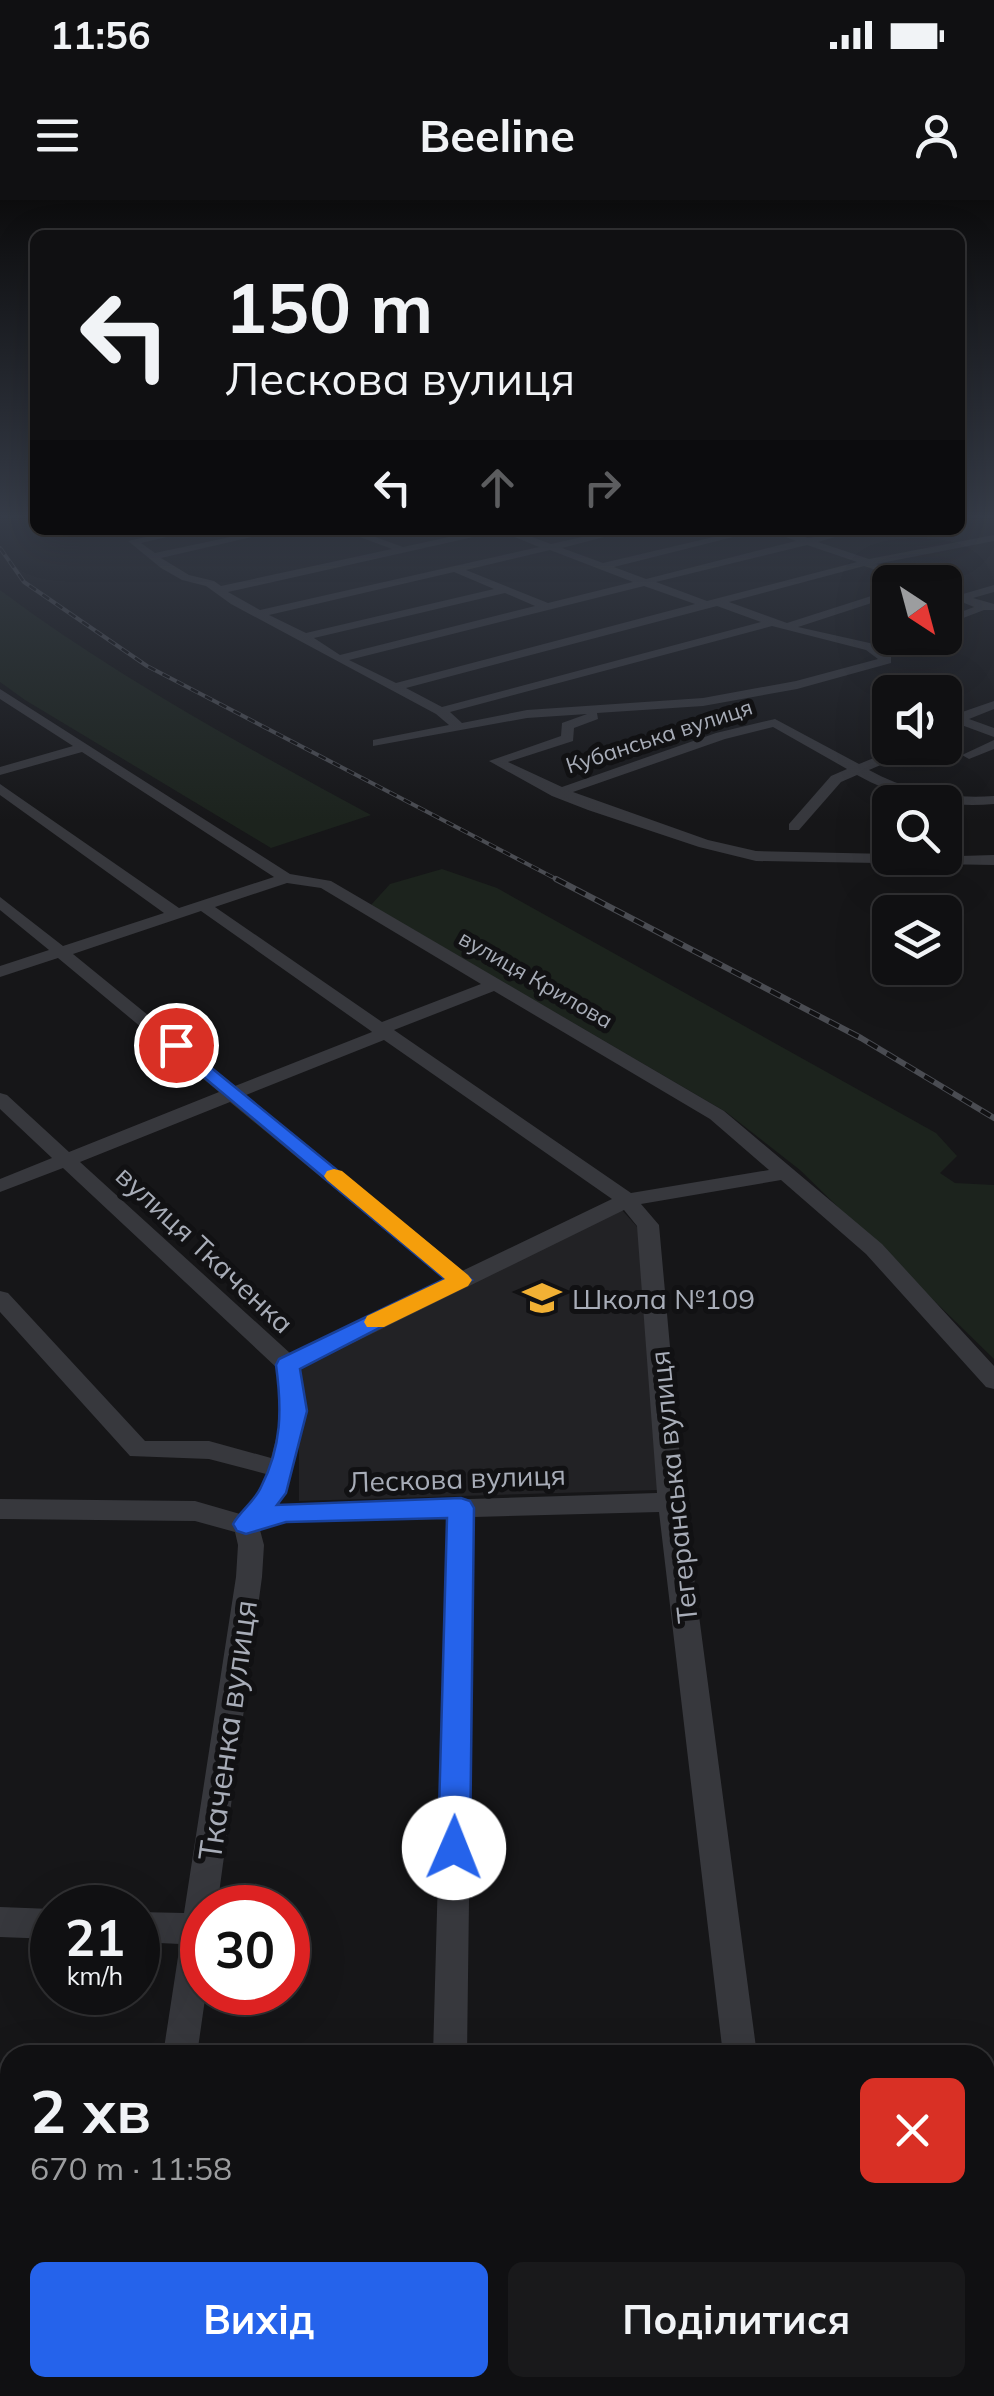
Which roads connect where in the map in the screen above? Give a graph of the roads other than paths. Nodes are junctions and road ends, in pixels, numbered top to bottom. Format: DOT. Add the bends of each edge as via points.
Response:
graph roads {
  1 [pos="268,616"];
  2 [pos="395,616"];
  3 [pos="510,616"];
  4 [pos="666,616"];
  5 [pos="755,616"];
  6 [pos="806,616"];
  7 [pos="779,624"];
  8 [pos="305,638"];
  9 [pos="870,647"];
  10 [pos="341,658"];
  11 [pos="396,687"];
  12 [pos="0,694"];
  13 [pos="994,706"];
  14 [pos="621,708"];
  15 [pos="441,711"];
  16 [pos="962,717"];
  17 [pos="962,724"];
  18 [pos="458,726"];
  19 [pos="994,733"];
  20 [pos="378,743"];
  21 [pos="994,744"];
  22 [pos="83,748"];
  23 [pos="872,762"];
  24 [pos="994,764"];
  25 [pos="857,768"];
  26 [pos="0,771"];
  27 [pos="0,788"];
  28 [pos="557,793"];
  29 [pos="993,801"];
  30 [pos="794,827"];
  31 [pos="994,860"];
  32 [pos="286,878"];
  33 [pos="0,902"];
  34 [pos="202,904"];
  35 [pos="175,913"];
  36 [pos="62,952"];
  37 [pos="0,972"];
  38 [pos="496,984"];
  39 [pos="382,1031"];
  40 [pos="233,1092"];
  41 [pos="0,1100"];
  42 [pos="65,1160"];
  43 [pos="788,1172"];
  44 [pos="0,1186"];
  45 [pos="627,1200"];
  46 [pos="460,1280"];
  47 [pos="0,1298"];
  48 [pos="288,1365"];
  49 [pos="994,1380"];
  50 [pos="279,1469"];
  51 [pos="671,1502"];
  52 [pos="461,1508"];
  53 [pos="0,1509"];
  54 [pos="246,1524"];
  55 [pos="205,1885"];
  56 [pos="0,1922"];
  57 [pos="30,1923"];
  58 [pos="186,2015"];
  59 [pos="182,2045"];
  60 [pos="450,2045"];
  61 [pos="739,2045"];
  1 -- 8 [label="street"];
  2 -- 8 [label="street"];
  3 -- 10 [label="street"];
  4 -- 11 [label="street"];
  5 -- 7 [label="street"];
  6 -- 7 [label="street"];
  7 -- 9 [label="street"];
  7 -- 15 [label="street"];
  8 -- 10 [label="street"];
  9 -- 14 [label="street, Кубанська вулиця" via="887,660 703,702"];
  10 -- 11 [label="street"];
  11 -- 15 [label="street"];
  12 -- 22 [label="street, вулиця Крилова"];
  13 -- 16 [label="street"];
  14 -- 18 [label="street, Кубанська вулиця" via="556,710"];
  14 -- 28 [label="street, Кубанська вулиця" via="567,726 568,738 496,761"];
  15 -- 18 [label="street"];
  17 -- 19 [label="street"];
  18 -- 20 [label="street, Кубанська вулиця"];
  21 -- 24 [label="street" via="969,755"];
  22 -- 26 [label="street"];
  22 -- 32 [label="street, вулиця Крилова"];
  23 -- 25 [label="street"];
  25 -- 28 [label="street, Кубанська вулиця" via="775,723"];
  25 -- 29 [label="street" via="928,798"];
  25 -- 30 [label="street" via="836,779"];
  27 -- 35 [label="street"];
  28 -- 31 [label="street, Кубанська вулиця" via="756,856"];
  32 -- 34 [label="street"];
  32 -- 38 [label="street, вулиця Крилова" via="324,884"];
  33 -- 36 [label="street"];
  34 -- 35 [label="street"];
  34 -- 39 [label="street, Тегеранська вулиця"];
  35 -- 36 [label="street"];
  36 -- 37 [label="street"];
  36 -- 40 [label="street"];
  38 -- 39 [label="street"];
  38 -- 43 [label="street, вулиця Крилова" via="718,1115"];
  39 -- 40 [label="street"];
  39 -- 45 [label="street, Тегеранська вулиця"];
  40 -- 42 [label="street"];
  40 -- 46 [label="street"];
  41 -- 42 [label="street, вулиця Ткаченка"];
  42 -- 44 [label="street"];
  42 -- 48 [label="street, вулиця Ткаченка"];
  43 -- 45 [label="street"];
  43 -- 49 [label="street, вулиця Крилова" via="874,1249"];
  45 -- 46 [label="street"];
  45 -- 51 [label="street, Тегеранська вулиця" via="648,1224"];
  46 -- 48 [label="street"];
  47 -- 50 [label="street" via="139,1450 209,1450"];
  48 -- 50 [label="street, вулиця Ткаченка" via="295,1411"];
  50 -- 54 [label="street, вулиця Ткаченка" via="273,1493"];
  51 -- 52 [label="street, Лескова вулиця"];
  51 -- 61 [label="street, Тегеранська вулиця"];
  52 -- 54 [label="street, Лескова вулиця" via="286,1512"];
  52 -- 60 [label="street"];
  53 -- 54 [label="street" via="194,1511"];
  54 -- 55 [label="street, Ткаченка вулиця" via="249,1577"];
  56 -- 57 [label="street"];
  58 -- 59 [label="street, Ткаченка вулиця"];
}
